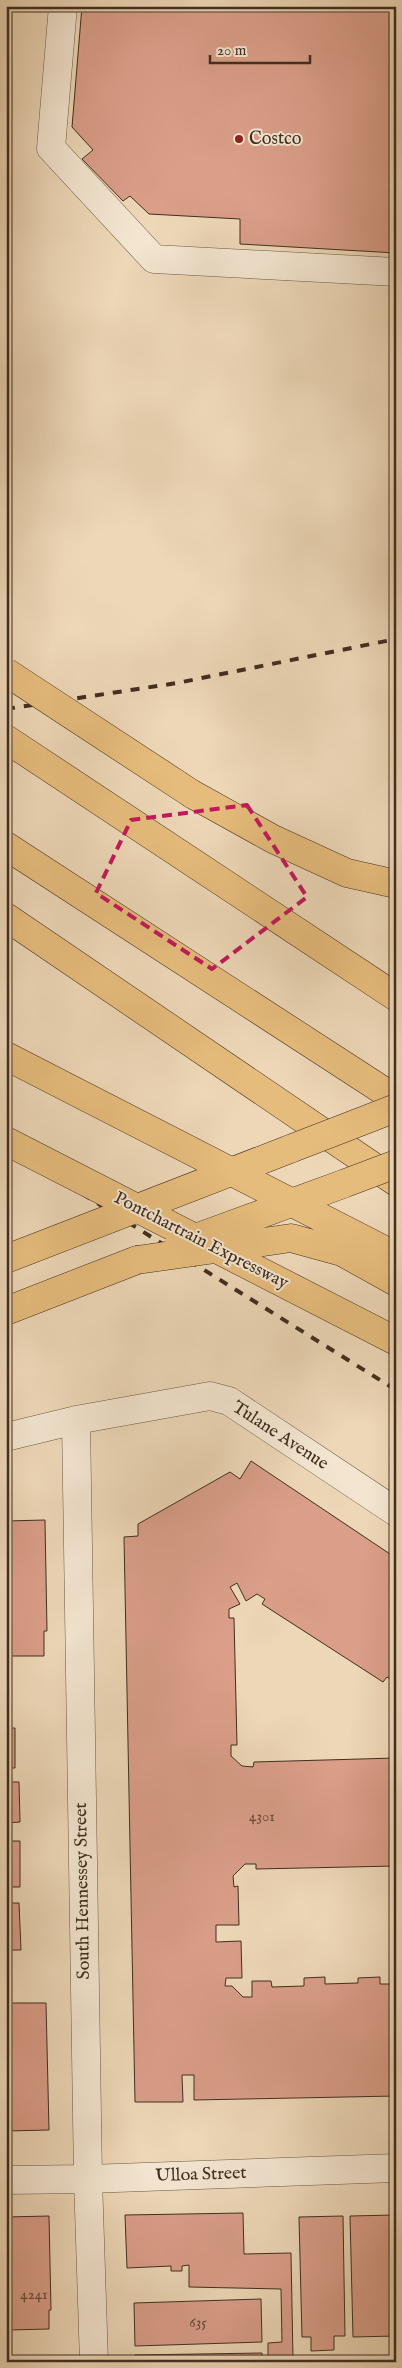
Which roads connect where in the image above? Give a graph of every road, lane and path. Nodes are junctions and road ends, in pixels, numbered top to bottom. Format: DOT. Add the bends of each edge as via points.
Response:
graph roads {
  1 [pos="63,6"];
  2 [pos="396,272"];
  3 [pos="6,672"];
  4 [pos="6,738"];
  5 [pos="18,750"];
  6 [pos="11,849"];
  7 [pos="396,884"];
  8 [pos="6,918"];
  9 [pos="396,997"];
  10 [pos="6,1056"];
  11 [pos="396,1098"];
  12 [pos="396,1108"];
  13 [pos="6,1141"];
  14 [pos="396,1164"];
  15 [pos="396,1182"];
  16 [pos="396,1256"];
  17 [pos="6,1259"];
  18 [pos="137,1260"];
  19 [pos="396,1282"];
  20 [pos="6,1310"];
  21 [pos="396,1341"];
  22 [pos="76,1420"];
  23 [pos="6,1437"];
  24 [pos="396,1512"];
  25 [pos="396,2168"];
  26 [pos="6,2180"];
  27 [pos="88,2180"];
  28 [pos="94,2362"];
  1 -- 2 [label="street" via="51,148 154,259"];
  3 -- 7 [label="main road, bridge" via="195,797 273,839 347,873"];
  4 -- 5 [label="main road"];
  5 -- 9 [label="main road"];
  6 -- 11 [label="main road"];
  8 -- 15 [label="main road, bridge"];
  10 -- 16 [label="main road, bridge"];
  12 -- 17 [label="main road, bridge"];
  13 -- 21 [label="main road, Pontchartrain Expressway, bridge"];
  14 -- 18 [label="main road, bridge"];
  18 -- 19 [label="main road, bridge" via="291,1238 342,1252"];
  18 -- 20 [label="main road"];
  22 -- 23 [label="street, Tulane Avenue"];
  22 -- 24 [label="street, Tulane Avenue" via="210,1396 229,1401"];
  22 -- 27 [label="street, South Hennessey Street"];
  25 -- 27 [label="street, Ulloa Street"];
  26 -- 27 [label="street, Ulloa Street"];
  27 -- 28 [label="street, South Hennessey Street"];
}
